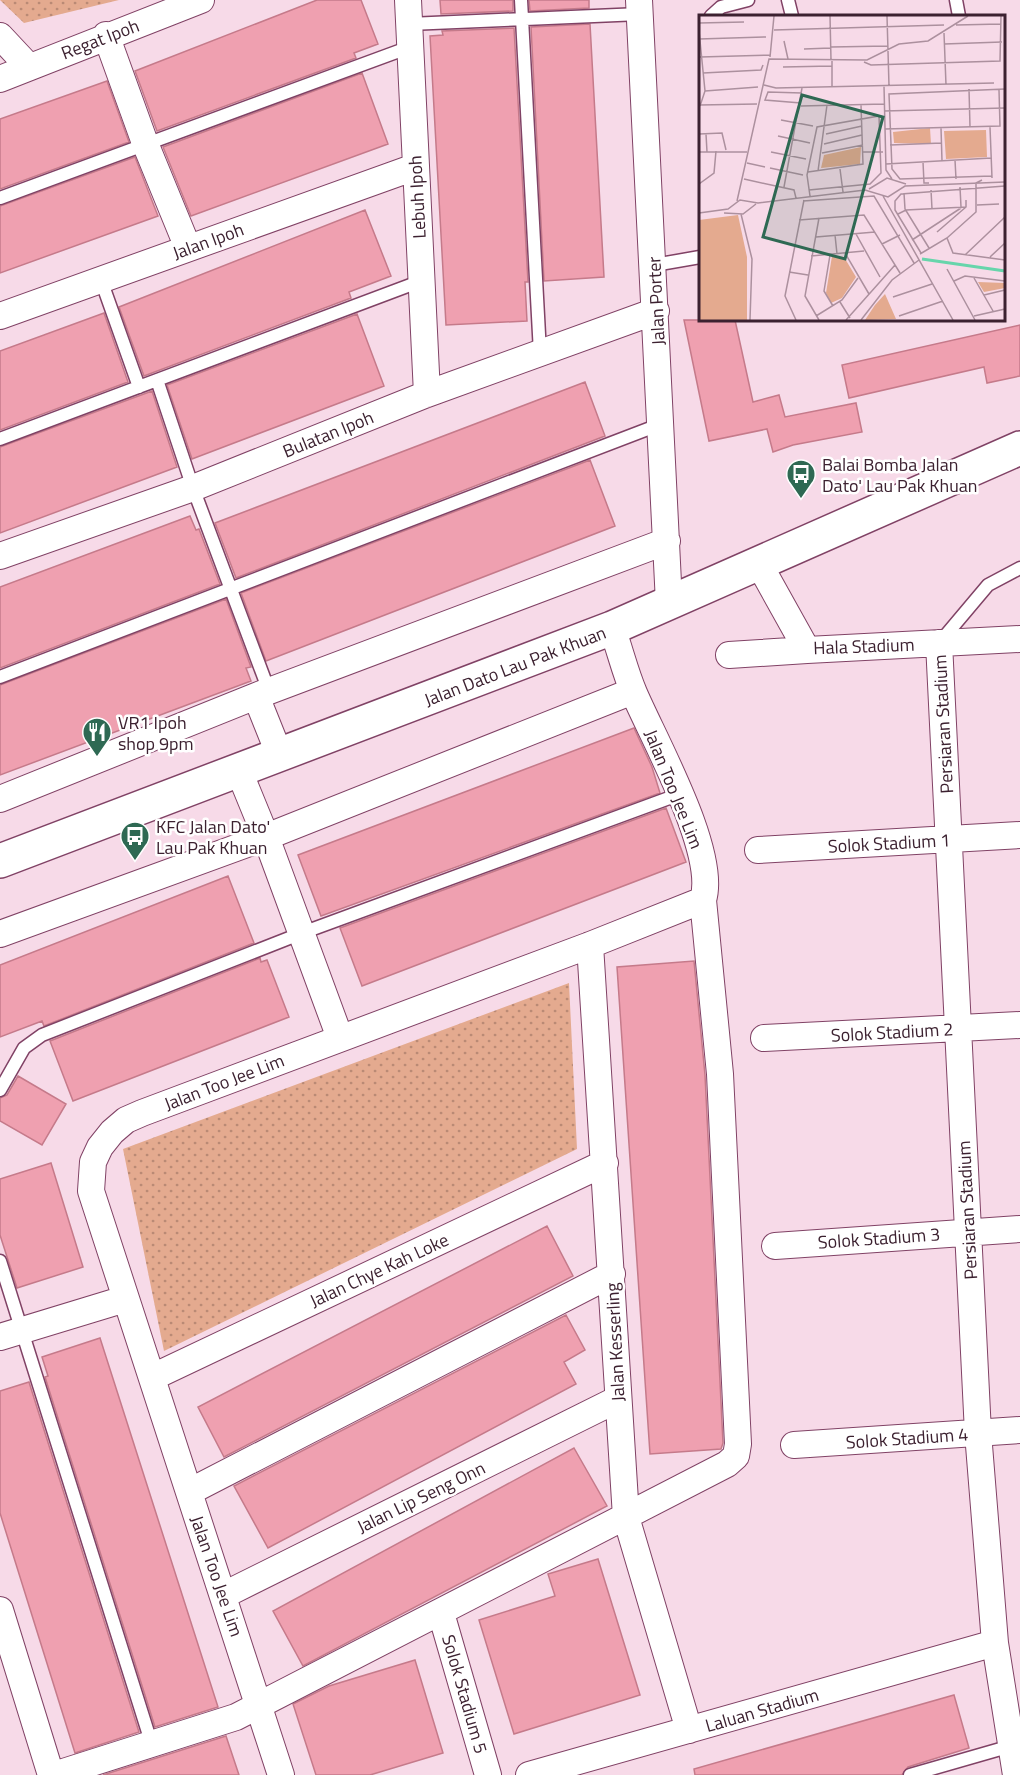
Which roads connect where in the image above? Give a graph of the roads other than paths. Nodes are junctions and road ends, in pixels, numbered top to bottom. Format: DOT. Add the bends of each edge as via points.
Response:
graph roads {
  1 [pos="521,0"];
  2 [pos="748,0"];
  3 [pos="788,0"];
  4 [pos="956,0"];
  5 [pos="194,1"];
  6 [pos="640,7"];
  7 [pos="712,15"];
  8 [pos="792,15"];
  9 [pos="959,15"];
  10 [pos="523,18"];
  11 [pos="409,24"];
  12 [pos="106,35"];
  13 [pos="0,36"];
  14 [pos="29,67"];
  15 [pos="0,79"];
  16 [pos="145,143"];
  17 [pos="415,167"];
  18 [pos="0,198"];
  19 [pos="188,248"];
  20 [pos="699,257"];
  21 [pos="654,265"];
  22 [pos="101,280"];
  23 [pos="422,281"];
  24 [pos="656,311"];
  25 [pos="0,316"];
  26 [pos="540,352"];
  27 [pos="157,380"];
  28 [pos="139,387"];
  29 [pos="427,394"];
  30 [pos="661,424"];
  31 [pos="0,439"];
  32 [pos="1020,448"];
  33 [pos="193,488"];
  34 [pos="667,541"];
  35 [pos="0,556"];
  36 [pos="758,562"];
  37 [pos="1020,568"];
  38 [pos="230,590"];
  39 [pos="669,603"];
  40 [pos="612,628"];
  41 [pos="1020,639"];
  42 [pos="939,643"];
  43 [pos="807,650"];
  44 [pos="729,655"];
  45 [pos="0,677"];
  46 [pos="633,691"];
  47 [pos="262,694"];
  48 [pos="279,756"];
  49 [pos="239,771"];
  50 [pos="680,794"];
  51 [pos="0,799"];
  52 [pos="1020,835"];
  53 [pos="266,837"];
  54 [pos="949,839"];
  55 [pos="758,850"];
  56 [pos="0,861"];
  57 [pos="703,900"];
  58 [pos="302,933"];
  59 [pos="0,934"];
  60 [pos="590,945"];
  61 [pos="1020,1025"];
  62 [pos="958,1028"];
  63 [pos="340,1038"];
  64 [pos="764,1038"];
  65 [pos="0,1090"];
  66 [pos="605,1163"];
  67 [pos="1020,1229"];
  68 [pos="967,1232"];
  69 [pos="775,1246"];
  70 [pos="0,1262"];
  71 [pos="612,1274"];
  72 [pos="125,1299"];
  73 [pos="11,1334"];
  74 [pos="153,1377"];
  75 [pos="618,1399"];
  76 [pos="1020,1430"];
  77 [pos="978,1433"];
  78 [pos="794,1445"];
  79 [pos="189,1492"];
  80 [pos="626,1517"];
  81 [pos="224,1595"];
  82 [pos="0,1610"];
  83 [pos="441,1613"];
  84 [pos="995,1643"];
  85 [pos="1010,1671"];
  86 [pos="259,1704"];
  87 [pos="689,1730"];
  88 [pos="152,1745"];
  89 [pos="1011,1746"];
  90 [pos="53,1775"];
  91 [pos="281,1775"];
  92 [pos="488,1775"];
  93 [pos="529,1775"];
  94 [pos="910,1775"];
  95 [pos="1016,1775"];
  1 -- 10 [label="lane"];
  2 -- 7 [label="lane" via="721,7"];
  3 -- 8 [label="lane"];
  4 -- 9 [label="lane"];
  5 -- 12 [label="street, Regat Ipoh"];
  6 -- 10 [label="lane"];
  6 -- 21 [label="street, Jalan Porter"];
  10 -- 11 [label="lane"];
  10 -- 26 [label="lane"];
  11 -- 16 [label="lane"];
  11 -- 17 [label="street, Lebuh Ipoh"];
  12 -- 14 [label="street, Regat Ipoh"];
  12 -- 16 [label="street"];
  13 -- 14 [label="street"];
  14 -- 15 [label="street, Regat Ipoh"];
  16 -- 18 [label="lane"];
  16 -- 19 [label="street"];
  17 -- 19 [label="street, Jalan Ipoh"];
  17 -- 23 [label="street, Lebuh Ipoh"];
  19 -- 22 [label="street, Jalan Ipoh"];
  20 -- 21 [label="lane"];
  21 -- 24 [label="street, Jalan Porter"];
  22 -- 25 [label="street, Jalan Ipoh"];
  22 -- 28 [label="lane"];
  23 -- 27 [label="lane"];
  23 -- 29 [label="street, Lebuh Ipoh"];
  24 -- 26 [label="street, Bulatan Ipoh"];
  24 -- 30 [label="street, Jalan Porter"];
  26 -- 29 [label="street, Bulatan Ipoh"];
  27 -- 28 [label="lane"];
  27 -- 33 [label="lane"];
  28 -- 31 [label="lane"];
  29 -- 33 [label="street, Bulatan Ipoh"];
  30 -- 34 [label="street, Jalan Porter"];
  30 -- 38 [label="lane"];
  32 -- 36 [label="main road, Jalan Dato Lau Pak Khuan"];
  33 -- 35 [label="street, Bulatan Ipoh"];
  33 -- 38 [label="lane"];
  34 -- 39 [label="street, Jalan Porter"];
  34 -- 47 [label="street"];
  36 -- 39 [label="main road, Jalan Dato Lau Pak Khuan"];
  36 -- 43 [label="street, Hala Stadium"];
  37 -- 42 [label="lane" via="988,585"];
  38 -- 45 [label="lane"];
  38 -- 47 [label="lane"];
  39 -- 40 [label="main road, Jalan Dato Lau Pak Khuan"];
  40 -- 46 [label="street, Jalan Too Jee Lim"];
  40 -- 48 [label="main road, Jalan Dato Lau Pak Khuan"];
  41 -- 42 [label="street, Hala Stadium"];
  42 -- 43 [label="street, Hala Stadium"];
  42 -- 54 [label="street, Persiaran Stadium"];
  43 -- 44 [label="street"];
  46 -- 50 [label="street, Jalan Too Jee Lim"];
  46 -- 53 [label="street"];
  47 -- 48 [label="street"];
  47 -- 51 [label="street"];
  48 -- 49 [label="main road, Jalan Dato Lau Pak Khuan"];
  49 -- 53 [label="street"];
  49 -- 56 [label="main road, Jalan Dato Lau Pak Khuan"];
  50 -- 57 [label="street, Jalan Too Jee Lim" via="704,861"];
  50 -- 58 [label="lane"];
  52 -- 54 [label="street, Solok Stadium 1"];
  53 -- 58 [label="street"];
  53 -- 59 [label="street"];
  54 -- 55 [label="street, Solok Stadium 1"];
  54 -- 62 [label="street, Persiaran Stadium"];
  57 -- 60 [label="street, Jalan Too Jee Lim"];
  57 -- 80 [label="street" via="720,1074 738,1450 727,1464"];
  58 -- 63 [label="street"];
  58 -- 65 [label="lane" via="42,1035 24,1048"];
  60 -- 63 [label="street, Jalan Too Jee Lim"];
  60 -- 66 [label="street, Jalan Kesserling"];
  61 -- 62 [label="street, Solok Stadium 2"];
  62 -- 64 [label="street, Solok Stadium 2"];
  62 -- 68 [label="street, Persiaran Stadium"];
  63 -- 72 [label="street, Jalan Too Jee Lim" via="142,1113 112,1132 93,1162 91,1191"];
  66 -- 71 [label="street, Jalan Kesserling"];
  66 -- 74 [label="street, Jalan Chye Kah Loke"];
  67 -- 68 [label="street, Solok Stadium 3"];
  68 -- 69 [label="street, Solok Stadium 3"];
  68 -- 77 [label="street, Persiaran Stadium"];
  70 -- 73 [label="lane"];
  71 -- 75 [label="street, Jalan Kesserling"];
  71 -- 79 [label="street"];
  72 -- 73 [label="street"];
  72 -- 74 [label="street, Jalan Too Jee Lim"];
  73 -- 88 [label="lane"];
  74 -- 79 [label="street, Jalan Too Jee Lim"];
  75 -- 80 [label="street, Jalan Kesserling"];
  75 -- 81 [label="street, Jalan Lip Seng Onn"];
  76 -- 77 [label="street, Solok Stadium 4"];
  77 -- 78 [label="street, Solok Stadium 4"];
  77 -- 84 [label="street, Persiaran Stadium"];
  79 -- 81 [label="street, Jalan Too Jee Lim"];
  80 -- 83 [label="street"];
  80 -- 87 [label="street, Jalan Kesserling"];
  81 -- 86 [label="street, Jalan Too Jee Lim"];
  82 -- 90 [label="street"];
  83 -- 86 [label="street"];
  83 -- 92 [label="street, Solok Stadium 5"];
  84 -- 85 [label="street, Persiaran Stadium"];
  84 -- 87 [label="street, Laluan Stadium"];
  85 -- 89 [label="street, Persiaran Stadium"];
  86 -- 88 [label="street" via="236,1717"];
  86 -- 91 [label="street, Jalan Too Jee Lim"];
  87 -- 93 [label="street, Laluan Stadium"];
  88 -- 90 [label="street"];
  89 -- 94 [label="lane"];
  89 -- 95 [label="street, Persiaran Stadium"];
}
